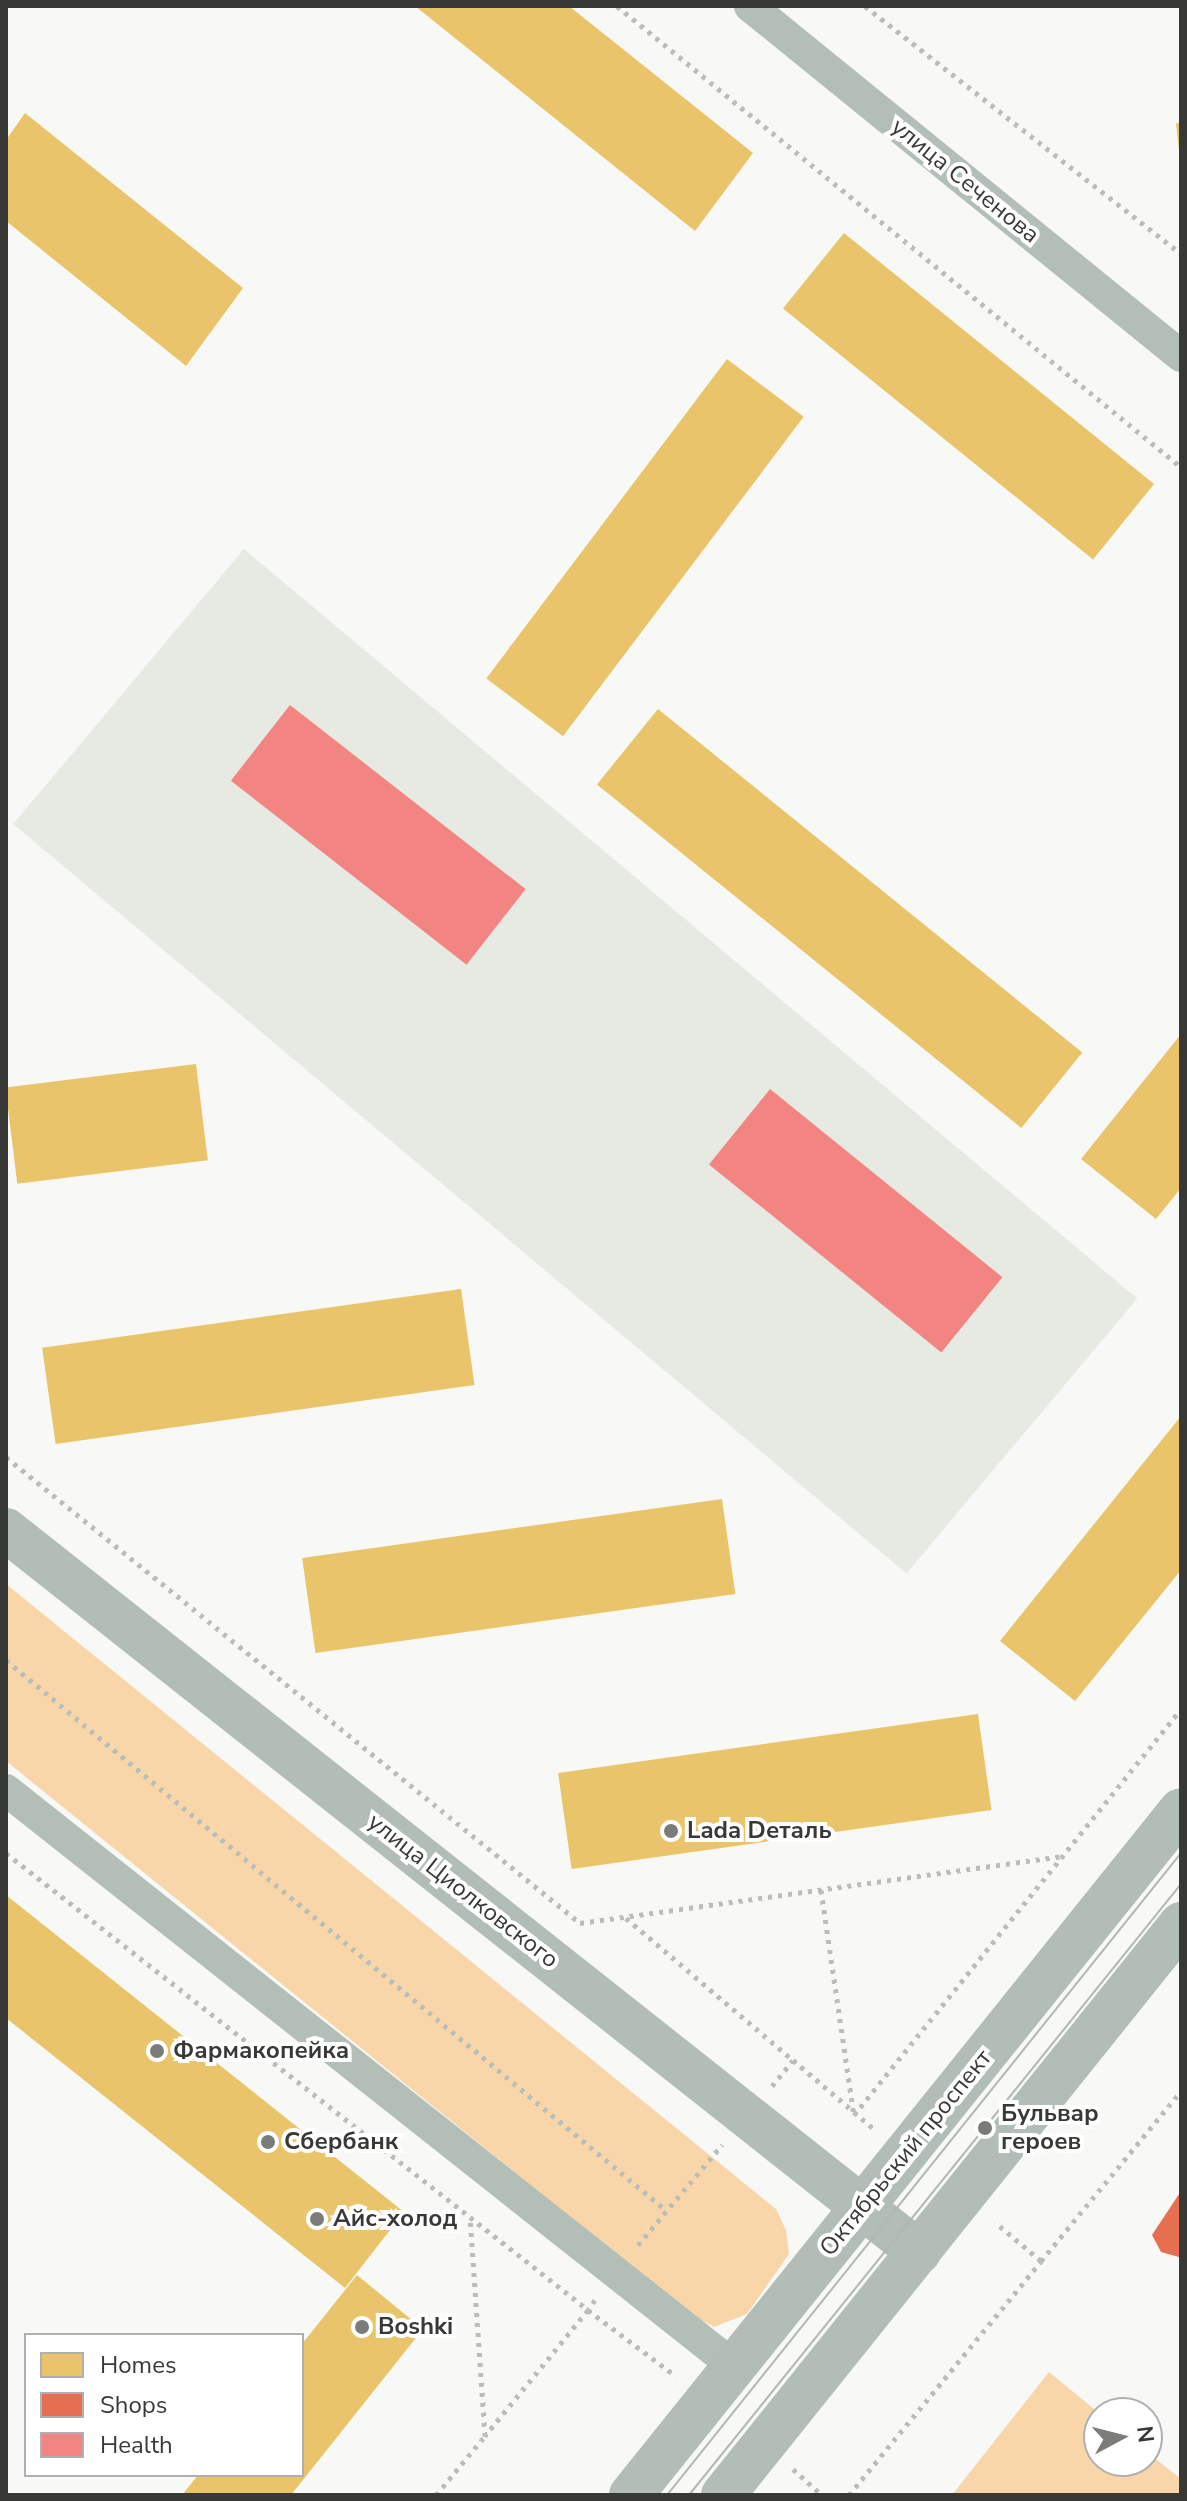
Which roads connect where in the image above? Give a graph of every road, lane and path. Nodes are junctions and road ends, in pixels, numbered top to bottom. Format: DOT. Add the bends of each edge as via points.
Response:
graph roads {
  1 [pos="617,6"];
  2 [pos="750,6"];
  3 [pos="865,6"];
  4 [pos="1181,254"];
  5 [pos="1181,356"];
  6 [pos="1181,467"];
  7 [pos="6,1457"];
  8 [pos="6,1530"];
  9 [pos="6,1660"];
  10 [pos="1181,1709"];
  11 [pos="6,1790"];
  12 [pos="1181,1810"];
  13 [pos="6,1853"];
  14 [pos="1063,1856"];
  15 [pos="821,1890"];
  16 [pos="625,1917"];
  17 [pos="1181,1924"];
  18 [pos="793,2060"];
  19 [pos="1181,2091"];
  20 [pos="863,2206"];
  21 [pos="666,2210"];
  22 [pos="470,2217"];
  23 [pos="919,2252"];
  24 [pos="1041,2261"];
  25 [pos="735,2367"];
  26 [pos="485,2436"];
  27 [pos="436,2495"];
  28 [pos="631,2495"];
  29 [pos="723,2495"];
  1 -- 6 [label="path"];
  2 -- 5 [label="street, улица Сеченова"];
  3 -- 4 [label="path"];
  7 -- 16 [label="path" via="580,1923"];
  8 -- 20 [label="main road, улица Циолковского"];
  9 -- 21 [label="path"];
  10 -- 14 [label="path"];
  11 -- 25 [label="street"];
  12 -- 20 [label="main road, Октябрьский проспект"];
  13 -- 22 [label="path"];
  14 -- 15 [label="path"];
  14 -- 15 [label="path" via="854,2115"];
  15 -- 16 [label="path"];
  16 -- 18 [label="path"];
  17 -- 23 [label="main road"];
  19 -- 24 [label="path"];
  20 -- 23 [label="main road, улица Циолковского"];
  20 -- 25 [label="main road, Октябрьский проспект"];
  22 -- 26 [label="path"];
  22 -- 26 [label="path" via="588,2310"];
  23 -- 29 [label="main road"];
  25 -- 28 [label="main road, Октябрьский проспект"];
  26 -- 27 [label="path"];
}
